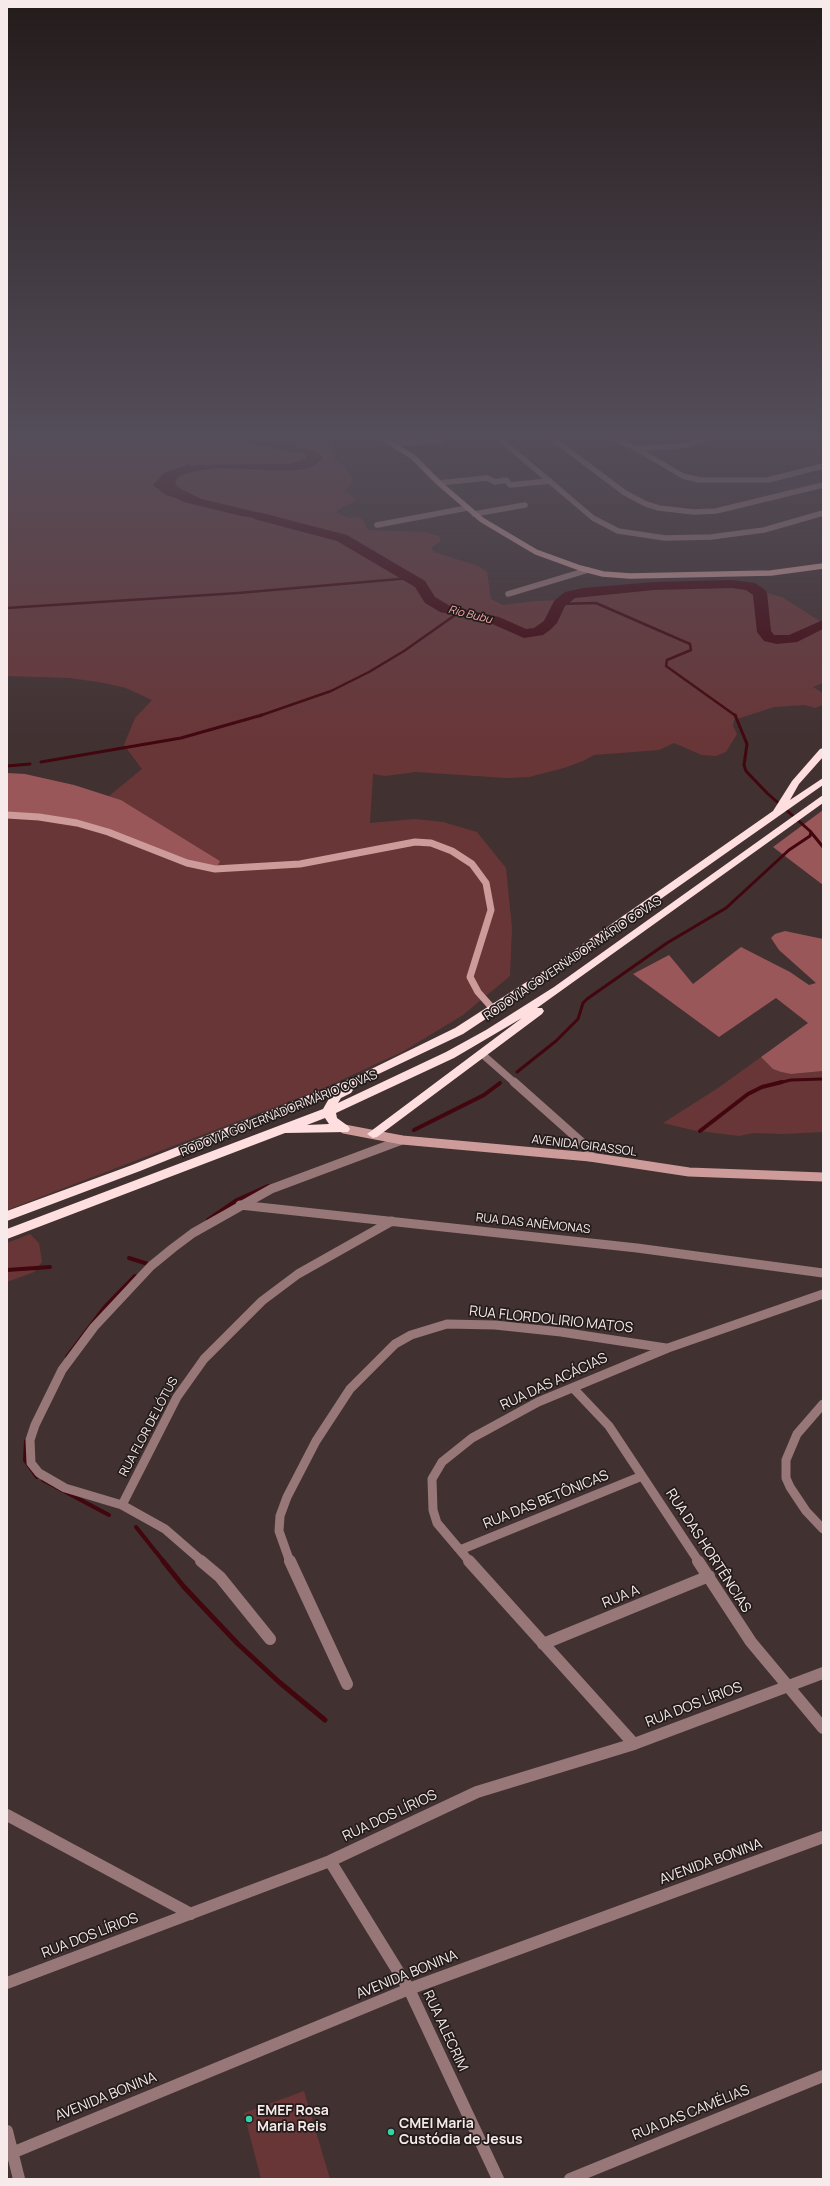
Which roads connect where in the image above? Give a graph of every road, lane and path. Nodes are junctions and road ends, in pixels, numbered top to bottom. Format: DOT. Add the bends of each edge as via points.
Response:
graph roads {
  1 [pos="510,537"];
  2 [pos="665,537"];
  3 [pos="698,537"];
  4 [pos="823,566"];
  5 [pos="588,570"];
  6 [pos="508,594"];
  7 [pos="823,751"];
  8 [pos="823,781"];
  9 [pos="822,798"];
  10 [pos="7,815"];
  11 [pos="775,815"];
  12 [pos="558,989"];
  13 [pos="494,1010"];
  14 [pos="459,1031"];
  15 [pos="482,1054"];
  16 [pos="328,1112"];
  17 [pos="344,1129"];
  18 [pos="276,1131"];
  19 [pos="373,1134"];
  20 [pos="402,1140"];
  21 [pos="590,1158"];
  22 [pos="823,1177"];
  23 [pos="239,1205"];
  24 [pos="7,1216"];
  25 [pos="392,1221"];
  26 [pos="7,1234"];
  27 [pos="823,1273"];
  28 [pos="823,1294"];
  29 [pos="668,1348"];
  30 [pos="573,1388"];
  31 [pos="823,1404"];
  32 [pos="642,1476"];
  33 [pos="122,1505"];
  34 [pos="823,1529"];
  35 [pos="460,1550"];
  36 [pos="709,1576"];
  37 [pos="270,1639"];
  38 [pos="543,1644"];
  39 [pos="823,1674"];
  40 [pos="347,1684"];
  41 [pos="788,1685"];
  42 [pos="823,1728"];
  43 [pos="634,1744"];
  44 [pos="7,1815"];
  45 [pos="823,1837"];
  46 [pos="330,1861"];
  47 [pos="191,1914"];
  48 [pos="7,1983"];
  49 [pos="409,1989"];
  50 [pos="823,2076"];
  51 [pos="7,2131"];
  52 [pos="9,2154"];
  53 [pos="19,2179"];
  54 [pos="498,2179"];
  55 [pos="570,2179"];
  1 -- 5 [label="street" via="540,554"];
  2 -- 3 [label="street"];
  4 -- 5 [label="street" via="771,573 630,576"];
  5 -- 6 [label="street"];
  7 -- 11 [label="highway" via="796,783"];
  8 -- 11 [label="highway, RODOVIA GOVERNADOR MÁRIO COVAS"];
  9 -- 12 [label="highway, RODOVIA GOVERNADOR MÁRIO COVAS"];
  10 -- 13 [label="street" via="78,823 187,863 215,868 300,864 415,842 431,843 452,851 472,864 486,883 491,910 470,977 478,992"];
  11 -- 13 [label="highway, RODOVIA GOVERNADOR MÁRIO COVAS"];
  12 -- 15 [label="highway" via="544,1007"];
  12 -- 16 [label="highway, RODOVIA GOVERNADOR MÁRIO COVAS" via="457,1051"];
  13 -- 14 [label="highway, RODOVIA GOVERNADOR MÁRIO COVAS"];
  14 -- 16 [label="highway" via="460,1038 456,1042 340,1093 333,1099"];
  14 -- 24 [label="highway, RODOVIA GOVERNADOR MÁRIO COVAS" via="360,1079"];
  15 -- 19 [label="highway"];
  15 -- 21 [label="street" via="586,1146"];
  16 -- 17 [label="highway" via="331,1120"];
  16 -- 18 [label="highway, RODOVIA GOVERNADOR MÁRIO COVAS"];
  17 -- 18 [label="highway"];
  17 -- 19 [label="street, AVENIDA GIRASSOL"];
  18 -- 26 [label="highway, RODOVIA GOVERNADOR MÁRIO COVAS"];
  19 -- 20 [label="street, AVENIDA GIRASSOL"];
  20 -- 21 [label="street, AVENIDA GIRASSOL"];
  20 -- 23 [label="street" via="271,1189"];
  21 -- 22 [label="street, AVENIDA GIRASSOL" via="689,1172"];
  23 -- 25 [label="street, RUA DAS ANÊMONAS"];
  23 -- 33 [label="street" via="193,1233 151,1266 94,1326 62,1370 35,1425 29,1452 31,1463 39,1473 65,1488"];
  25 -- 27 [label="street, RUA DAS ANÊMONAS" via="637,1248"];
  25 -- 33 [label="street, RUA FLOR DE LÓTUS" via="298,1274 262,1301 204,1360 177,1397"];
  28 -- 29 [label="street, RUA DAS ACÁCIAS"];
  29 -- 30 [label="street, RUA DAS ACÁCIAS"];
  29 -- 40 [label="street, RUA FLORDOLIRIO MATOS" via="553,1331 494,1325 447,1324 411,1335 395,1344 374,1363 350,1389 316,1441 280,1516 279,1531 295,1575"];
  30 -- 32 [label="street, RUA DAS HORTÊNCIAS" via="609,1426"];
  30 -- 35 [label="street, RUA DAS ACÁCIAS" via="538,1402 472,1438 442,1462 432,1479 433,1510 437,1523"];
  31 -- 34 [label="street" via="797,1434 786,1460 786,1478 790,1487 806,1511"];
  32 -- 35 [label="street, RUA DAS BETÔNICAS"];
  32 -- 36 [label="street, RUA DAS HORTÊNCIAS"];
  33 -- 37 [label="street" via="166,1529 194,1553 220,1577"];
  35 -- 38 [label="street, RUA DAS ACÁCIAS"];
  36 -- 38 [label="street, RUA A"];
  36 -- 41 [label="street, RUA DAS HORTÊNCIAS" via="751,1642"];
  38 -- 43 [label="street, RUA DAS ACÁCIAS"];
  39 -- 41 [label="street, RUA DOS LÍRIOS"];
  41 -- 42 [label="street, RUA DAS HORTÊNCIAS"];
  41 -- 43 [label="street, RUA DOS LÍRIOS"];
  43 -- 46 [label="street, RUA DOS LÍRIOS" via="477,1792"];
  44 -- 47 [label="street"];
  45 -- 49 [label="street, AVENIDA BONINA"];
  46 -- 47 [label="street, RUA DOS LÍRIOS"];
  46 -- 49 [label="street, RUA ALECRIM"];
  47 -- 48 [label="street, RUA DOS LÍRIOS"];
  49 -- 52 [label="street, AVENIDA BONINA"];
  49 -- 54 [label="street, RUA ALECRIM"];
  50 -- 55 [label="street, RUA DAS CAMÉLIAS"];
  51 -- 52 [label="street"];
  52 -- 53 [label="street"];
}
